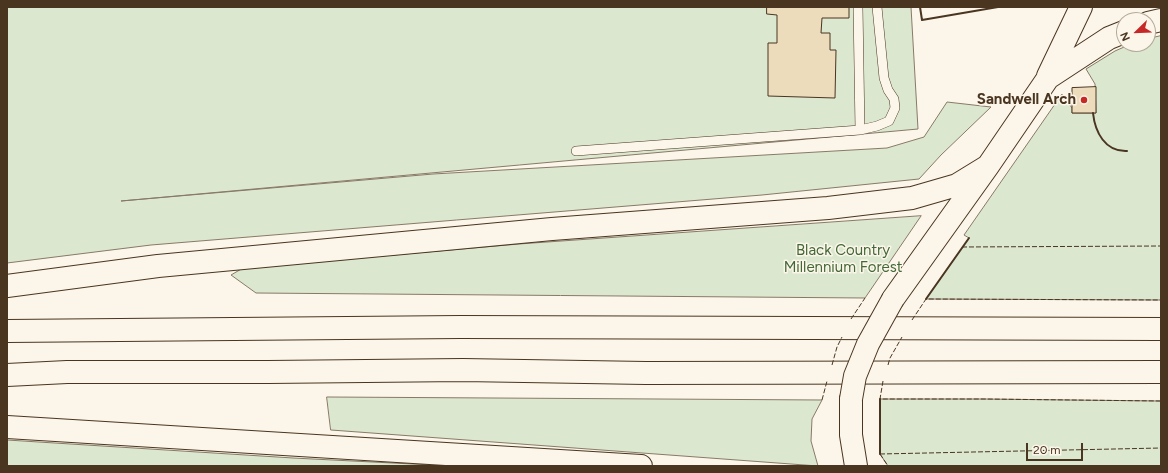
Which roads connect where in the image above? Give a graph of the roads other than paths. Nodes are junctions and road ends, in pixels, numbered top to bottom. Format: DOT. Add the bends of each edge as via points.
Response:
graph roads {
  1 [pos="858,7"];
  2 [pos="877,7"];
  3 [pos="1082,7"];
  4 [pos="1116,35"];
  5 [pos="1048,78"];
  6 [pos="860,130"];
  7 [pos="576,151"];
  8 [pos="988,166"];
  9 [pos="7,286"];
  10 [pos="1161,329"];
  11 [pos="7,331"];
  12 [pos="1161,372"];
  13 [pos="7,374"];
  14 [pos="7,427"];
  15 [pos="641,466"];
  16 [pos="856,466"];
  1 -- 6 [label="lane"];
  2 -- 6 [label="lane" via="884,78 894,99 895,108 889,121"];
  3 -- 5 [label="highway"];
  4 -- 5 [label="highway"];
  5 -- 8 [label="highway"];
  6 -- 7 [label="lane"];
  8 -- 9 [label="highway" via="957,184 912,198 836,207 158,266"];
  8 -- 16 [label="highway, bridge" via="893,299 868,344 856,376 852,399 851,435"];
  10 -- 11 [label="highway" via="460,326"];
  12 -- 13 [label="highway" via="646,373 463,370"];
  14 -- 15 [label="highway"];
}
